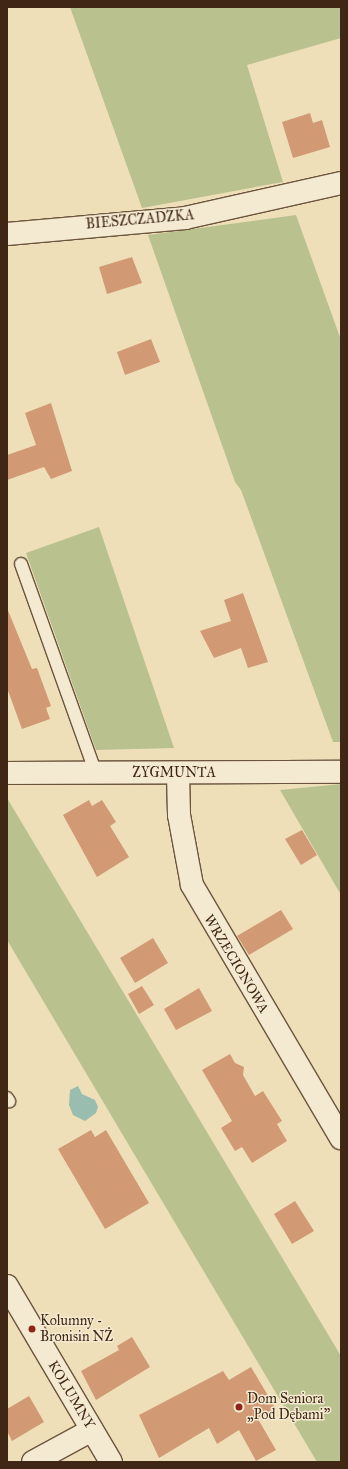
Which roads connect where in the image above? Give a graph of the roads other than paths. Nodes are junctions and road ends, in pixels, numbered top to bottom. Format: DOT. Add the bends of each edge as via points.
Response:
graph roads {
  1 [pos="341,183"];
  2 [pos="7,234"];
  3 [pos="21,564"];
  4 [pos="341,772"];
  5 [pos="7,773"];
  6 [pos="96,773"];
  7 [pos="178,774"];
  8 [pos="341,1138"];
  9 [pos="7,1286"];
  10 [pos="92,1430"];
  11 [pos="33,1462"];
  12 [pos="111,1462"];
  1 -- 2 [label="street, BIESZCZADZKA" via="185,218"];
  3 -- 6 [label="lane"];
  4 -- 7 [label="street, ZYGMUNTA"];
  5 -- 6 [label="street, ZYGMUNTA"];
  6 -- 7 [label="street, ZYGMUNTA"];
  7 -- 8 [label="street, WRZECIONOWA" via="179,815 192,885"];
  9 -- 10 [label="street, KOLUMNY"];
  10 -- 11 [label="street"];
  10 -- 12 [label="street, KOLUMNY"];
}
